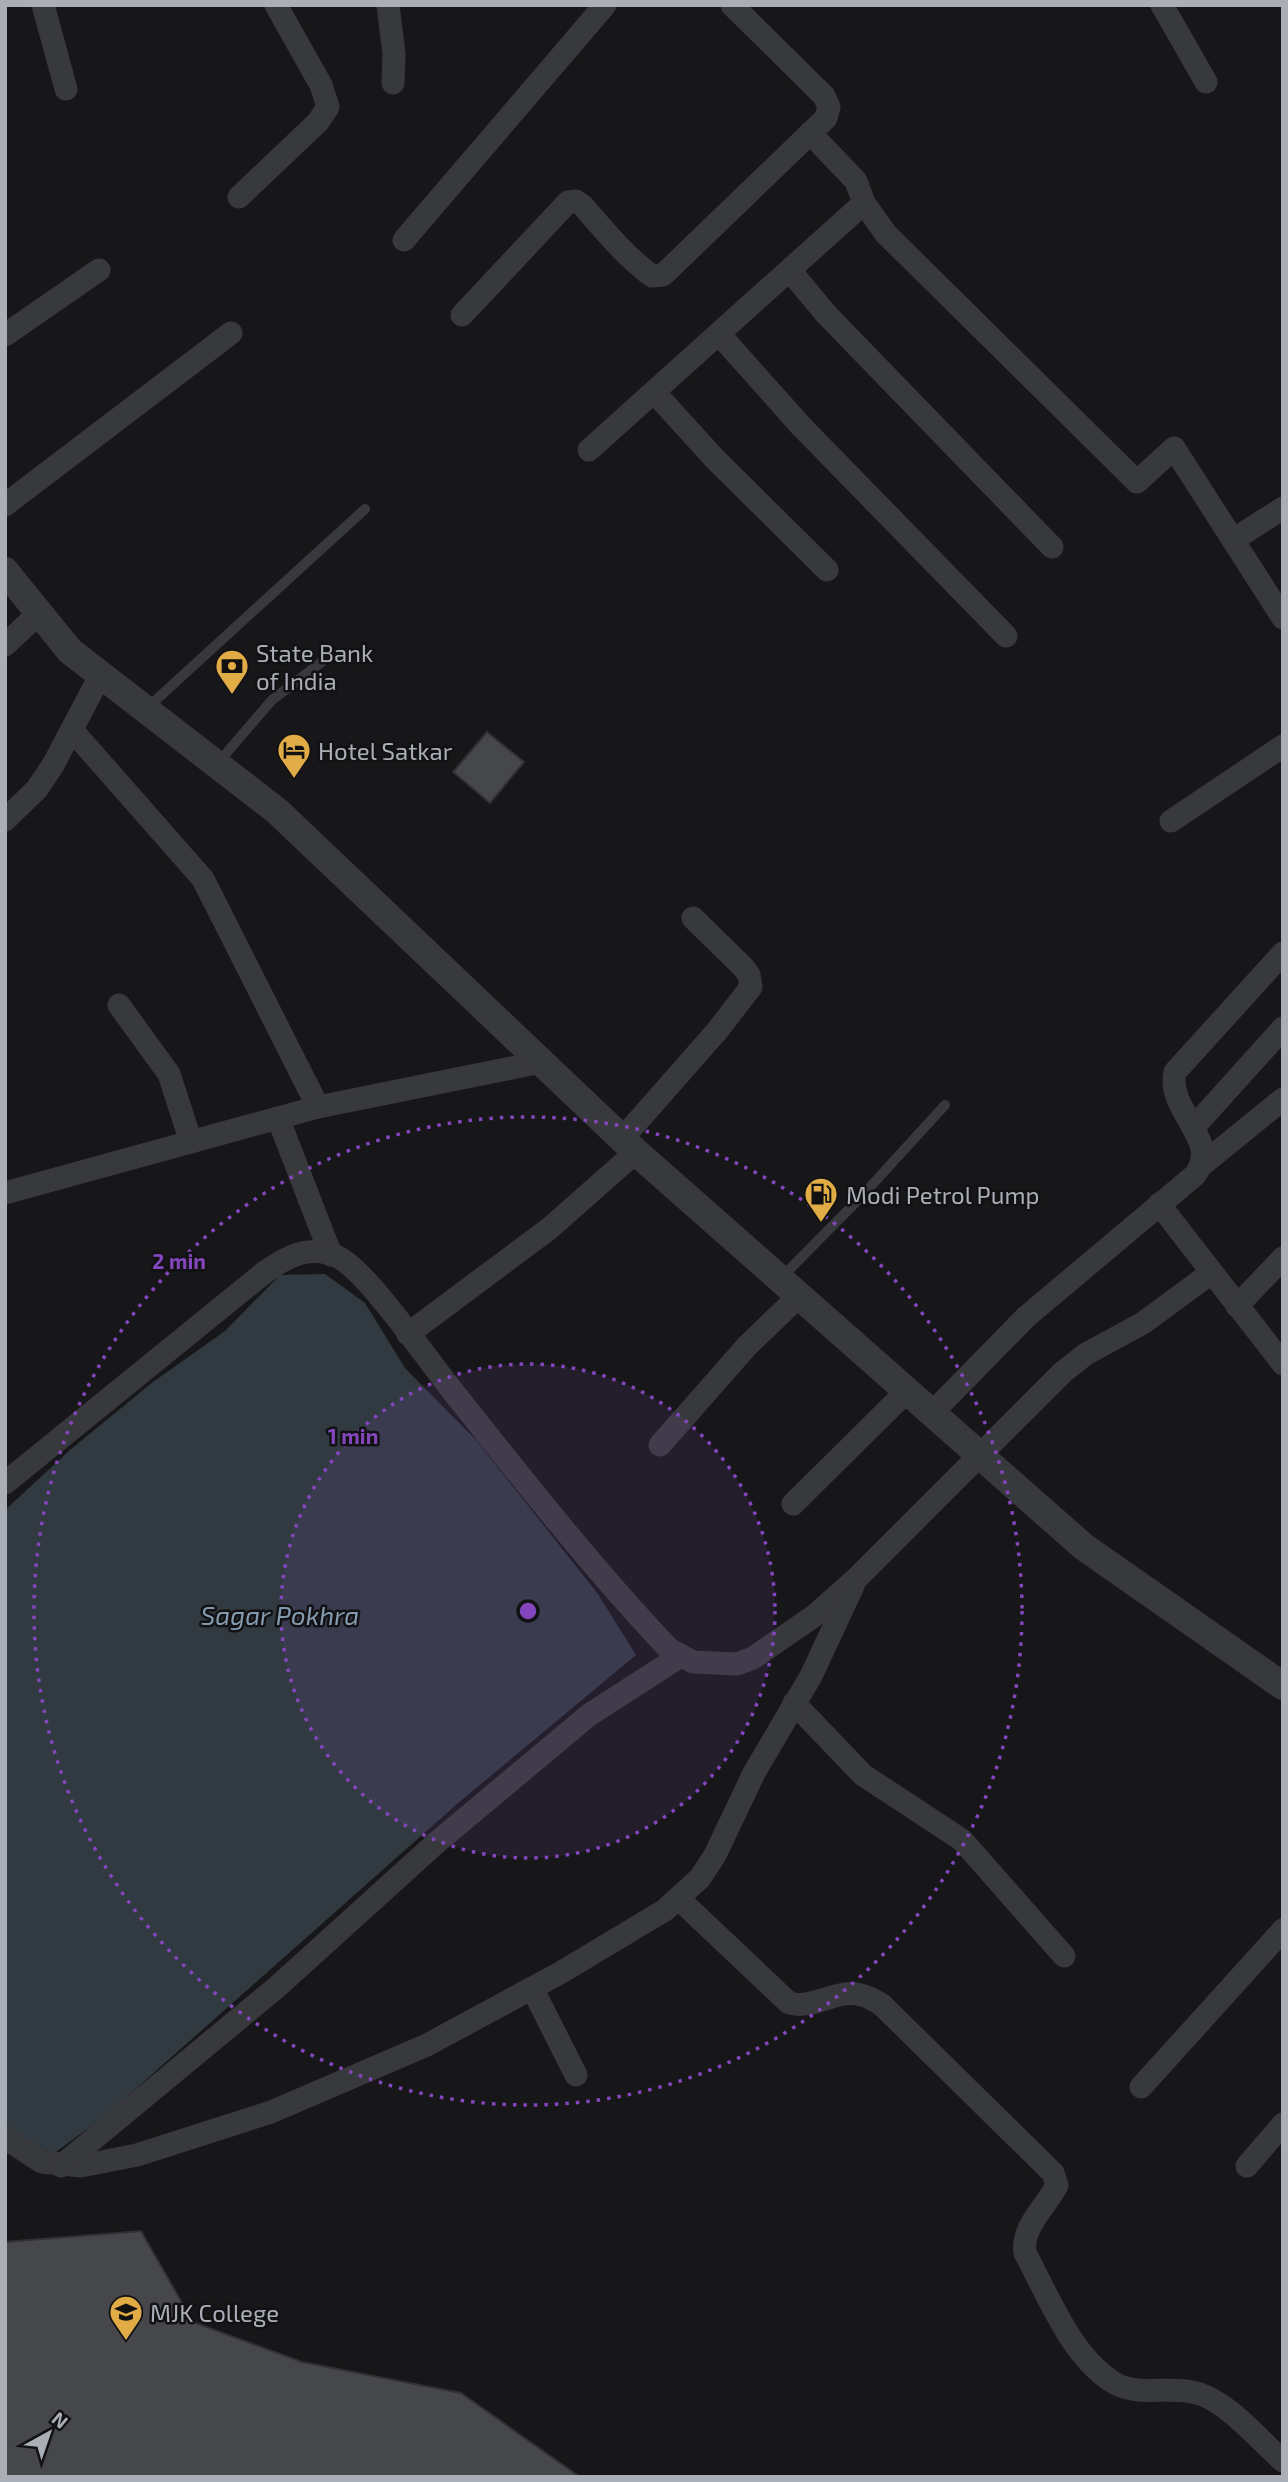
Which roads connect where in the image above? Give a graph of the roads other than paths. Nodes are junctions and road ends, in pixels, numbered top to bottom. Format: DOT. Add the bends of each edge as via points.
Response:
graph roads {
  1 [pos="43,5"];
  2 [pos="276,5"];
  3 [pos="388,5"];
  4 [pos="605,5"];
  5 [pos="732,5"];
  6 [pos="1162,5"];
  7 [pos="1206,82"];
  8 [pos="393,83"];
  9 [pos="65,89"];
  10 [pos="810,133"];
  11 [pos="239,197"];
  12 [pos="864,204"];
  13 [pos="404,240"];
  14 [pos="99,270"];
  15 [pos="790,272"];
  16 [pos="462,316"];
  17 [pos="232,333"];
  18 [pos="719,334"];
  19 [pos="5,335"];
  20 [pos="654,392"];
  21 [pos="589,450"];
  22 [pos="5,505"];
  23 [pos="1283,508"];
  24 [pos="365,509"];
  25 [pos="1233,540"];
  26 [pos="1052,547"];
  27 [pos="827,570"];
  28 [pos="5,571"];
  29 [pos="38,614"];
  30 [pos="1283,618"];
  31 [pos="1006,636"];
  32 [pos="5,645"];
  33 [pos="323,661"];
  34 [pos="101,674"];
  35 [pos="146,709"];
  36 [pos="72,730"];
  37 [pos="1283,746"];
  38 [pos="217,764"];
  39 [pos="5,820"];
  40 [pos="1171,821"];
  41 [pos="692,918"];
  42 [pos="1283,953"];
  43 [pos="119,1006"];
  44 [pos="1283,1028"];
  45 [pos="541,1062"];
  46 [pos="1283,1099"];
  47 [pos="946,1105"];
  48 [pos="318,1107"];
  49 [pos="278,1118"];
  50 [pos="1193,1128"];
  51 [pos="191,1142"];
  52 [pos="629,1146"];
  53 [pos="1203,1164"];
  54 [pos="5,1193"];
  55 [pos="1159,1204"];
  56 [pos="331,1255"];
  57 [pos="1283,1258"];
  58 [pos="1212,1273"];
  59 [pos="789,1288"];
  60 [pos="1237,1306"];
  61 [pos="408,1334"];
  62 [pos="1283,1364"];
  63 [pos="906,1391"];
  64 [pos="932,1413"];
  65 [pos="660,1444"];
  66 [pos="979,1454"];
  67 [pos="5,1483"];
  68 [pos="793,1504"];
  69 [pos="858,1577"];
  70 [pos="679,1657"];
  71 [pos="1283,1686"];
  72 [pos="794,1703"];
  73 [pos="679,1899"];
  74 [pos="1282,1932"];
  75 [pos="1063,1956"];
  76 [pos="532,1988"];
  77 [pos="576,2075"];
  78 [pos="1140,2087"];
  79 [pos="1283,2124"];
  80 [pos="5,2138"];
  81 [pos="61,2166"];
  82 [pos="1247,2166"];
  83 [pos="1283,2461"];
  1 -- 9 [label="street"];
  2 -- 11 [label="street" via="321,85 328,107"];
  3 -- 8 [label="street"];
  4 -- 13 [label="street"];
  5 -- 10 [label="street" via="824,96 829,107 826,118"];
  6 -- 7 [label="street"];
  10 -- 12 [label="street" via="856,181"];
  10 -- 16 [label="street" via="663,275 652,276 644,270 583,206 568,201"];
  12 -- 15 [label="street"];
  12 -- 25 [label="street" via="886,234 1137,482 1174,448"];
  14 -- 19 [label="street"];
  15 -- 18 [label="street"];
  15 -- 26 [label="street"];
  17 -- 22 [label="street"];
  18 -- 20 [label="street"];
  18 -- 31 [label="street" via="801,426"];
  20 -- 21 [label="street"];
  20 -- 27 [label="street"];
  23 -- 25 [label="street"];
  24 -- 35 [label="lane"];
  25 -- 30 [label="street"];
  28 -- 29 [label="street"];
  29 -- 32 [label="street"];
  29 -- 34 [label="street" via="70,650"];
  33 -- 38 [label="lane" via="272,700"];
  34 -- 35 [label="street"];
  34 -- 36 [label="street"];
  35 -- 38 [label="street"];
  36 -- 39 [label="street" via="37,789"];
  36 -- 48 [label="street" via="204,879"];
  37 -- 40 [label="street"];
  38 -- 45 [label="street" via="277,811"];
  41 -- 52 [label="street" via="750,975 751,987"];
  42 -- 50 [label="street" via="1175,1072 1174,1097"];
  43 -- 51 [label="street" via="169,1073"];
  44 -- 50 [label="street"];
  45 -- 48 [label="street"];
  45 -- 52 [label="street"];
  46 -- 53 [label="street"];
  47 -- 59 [label="lane" via="860,1198"];
  48 -- 49 [label="street"];
  49 -- 51 [label="street"];
  49 -- 56 [label="street"];
  50 -- 53 [label="street" via="1204,1151"];
  51 -- 54 [label="street"];
  52 -- 59 [label="street"];
  52 -- 61 [label="street" via="550,1228"];
  53 -- 55 [label="street"];
  55 -- 58 [label="street"];
  55 -- 64 [label="street" via="1026,1317"];
  56 -- 61 [label="street" via="362,1275"];
  56 -- 67 [label="street" via="304,1250 265,1272"];
  57 -- 60 [label="street"];
  58 -- 60 [label="street"];
  58 -- 66 [label="street" via="1143,1323 1086,1354"];
  59 -- 63 [label="street"];
  59 -- 65 [label="street" via="747,1346"];
  60 -- 62 [label="street"];
  61 -- 70 [label="street" via="641,1619"];
  63 -- 64 [label="street"];
  63 -- 68 [label="street"];
  64 -- 66 [label="street"];
  66 -- 69 [label="street"];
  66 -- 71 [label="street" via="1084,1547"];
  69 -- 70 [label="street" via="814,1616 753,1658 719,1665"];
  69 -- 72 [label="street"];
  70 -- 81 [label="street" via="589,1715 436,1843 277,1987"];
  72 -- 73 [label="street" via="715,1855 701,1878"];
  72 -- 75 [label="street" via="863,1775 962,1840"];
  73 -- 76 [label="street"];
  73 -- 83 [label="street" via="789,2003 802,2006 861,1994 881,2004 1053,2173 1057,2185 1028,2229 1025,2253 1093,2366 1126,2388 1191,2393 1209,2399"];
  74 -- 78 [label="street"];
  76 -- 77 [label="street"];
  76 -- 81 [label="street" via="427,2045 271,2112 137,2155"];
  79 -- 82 [label="street"];
  80 -- 81 [label="street" via="34,2158"];
}
